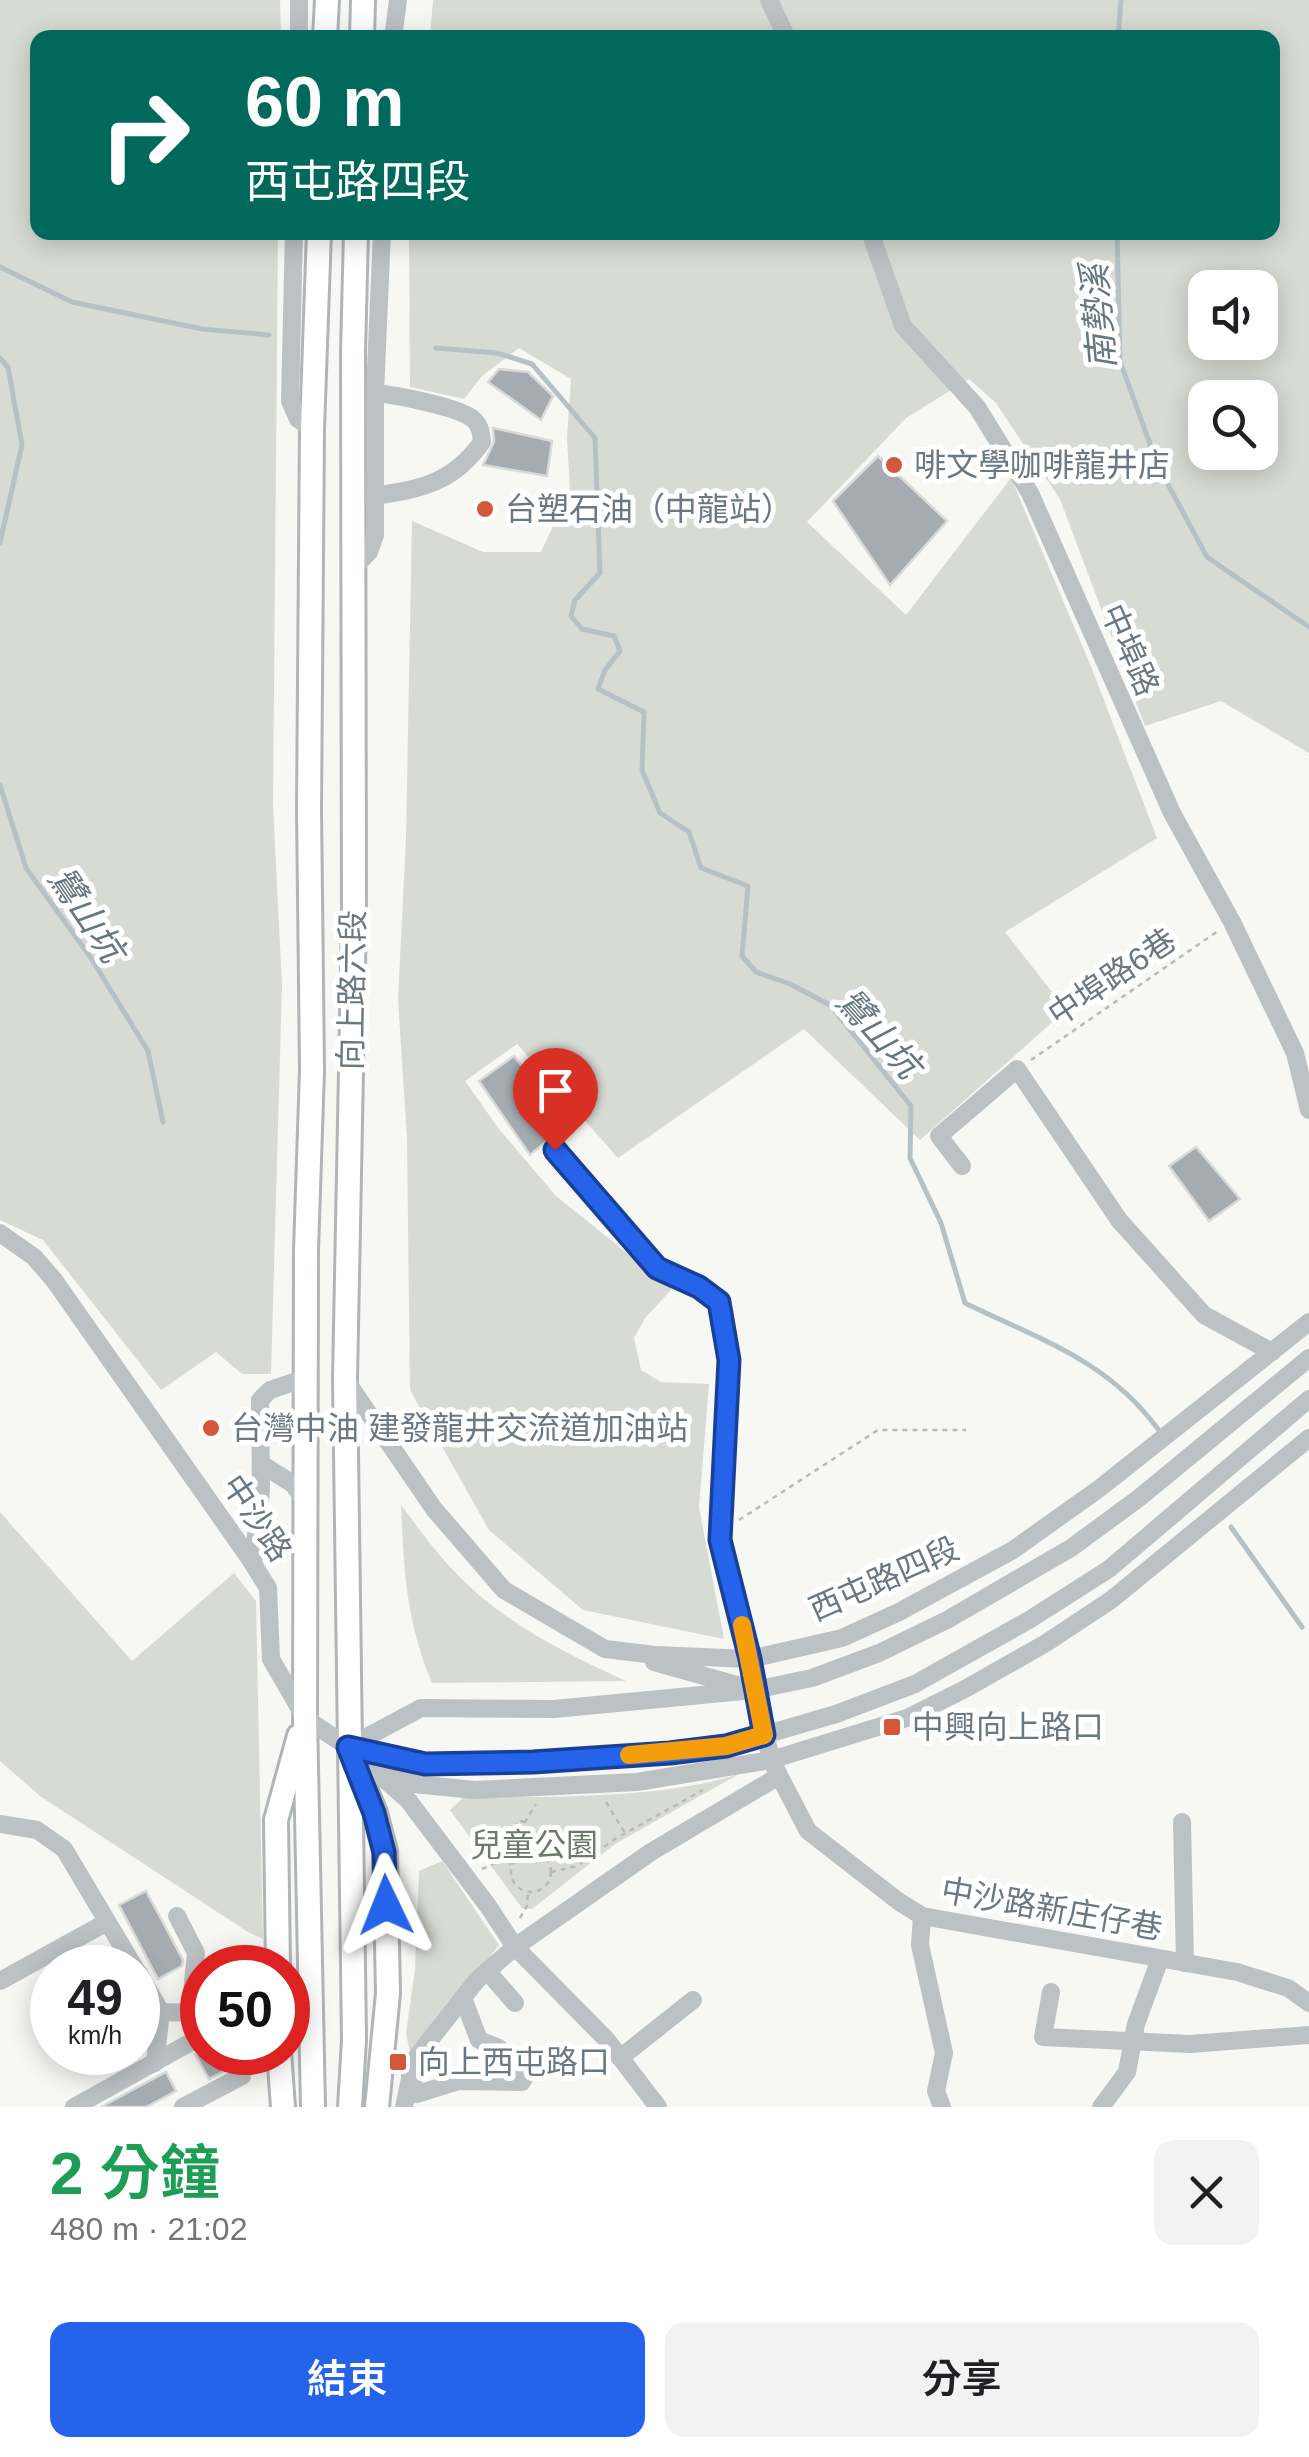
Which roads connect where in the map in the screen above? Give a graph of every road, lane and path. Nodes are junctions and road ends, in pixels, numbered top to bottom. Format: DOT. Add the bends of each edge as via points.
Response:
graph roads {
  1 [pos="299,0"];
  2 [pos="327,0"];
  3 [pos="362,0"];
  4 [pos="398,0"];
  5 [pos="768,0"];
  6 [pos="300,30"];
  7 [pos="326,30"];
  8 [pos="362,30"];
  9 [pos="393,30"];
  10 [pos="783,30"];
  11 [pos="294,240"];
  12 [pos="319,240"];
  13 [pos="356,240"];
  14 [pos="382,240"];
  15 [pos="873,240"];
  16 [pos="374,393"];
  17 [pos="312,429"];
  18 [pos="374,496"];
  19 [pos="352,568"];
  20 [pos="1232,922"];
  21 [pos="1017,1069"];
  22 [pos="1309,1110"];
  23 [pos="555,1150"];
  24 [pos="962,1166"];
  25 [pos="0,1233"];
  26 [pos="1309,1322"];
  27 [pos="1272,1352"];
  28 [pos="1309,1358"];
  29 [pos="306,1378"];
  30 [pos="345,1379"];
  31 [pos="1309,1398"];
  32 [pos="966,1430"];
  33 [pos="1309,1438"];
  34 [pos="261,1464"];
  35 [pos="306,1503"];
  36 [pos="720,1532"];
  37 [pos="253,1563"];
  38 [pos="605,1649"];
  39 [pos="750,1659"];
  40 [pos="754,1690"];
  41 [pos="305,1718"];
  42 [pos="764,1735"];
  43 [pos="348,1747"];
  44 [pos="775,1768"];
  45 [pos="705,1789"];
  46 [pos="603,1795"];
  47 [pos="1182,1822"];
  48 [pos="0,1824"];
  49 [pos="522,1833"];
  50 [pos="625,1833"];
  51 [pos="526,1852"];
  52 [pos="512,1866"];
  53 [pos="552,1872"];
  54 [pos="466,1877"];
  55 [pos="528,1892"];
  56 [pos="177,1916"];
  57 [pos="922,1916"];
  58 [pos="108,1922"];
  59 [pos="512,1942"];
  60 [pos="121,1945"];
  61 [pos="192,1945"];
  62 [pos="278,1945"];
  63 [pos="1160,1959"];
  64 [pos="1185,1963"];
  65 [pos="488,1971"];
  66 [pos="0,1981"];
  67 [pos="1051,1992"];
  68 [pos="463,1998"];
  69 [pos="693,2000"];
  70 [pos="515,2003"];
  71 [pos="1309,2003"];
  72 [pos="161,2012"];
  73 [pos="180,2012"];
  74 [pos="160,2020"];
  75 [pos="1309,2034"];
  76 [pos="1132,2042"];
  77 [pos="620,2058"];
  78 [pos="133,2075"];
  79 [pos="242,2075"];
  80 [pos="281,2075"];
  81 [pos="410,2076"];
  82 [pos="74,2107"];
  83 [pos="183,2107"];
  84 [pos="283,2107"];
  85 [pos="313,2107"];
  86 [pos="350,2107"];
  87 [pos="377,2107"];
  88 [pos="404,2107"];
  89 [pos="658,2107"];
  90 [pos="942,2107"];
  91 [pos="1101,2107"];
  1 -- 6 [label="street"];
  2 -- 7 [label="main road"];
  3 -- 8 [label="main road"];
  4 -- 9 [label="street"];
  5 -- 10 [label="street"];
  11 -- 17 [label="street" via="290,401"];
  12 -- 17 [label="main road, 向上路六段"];
  13 -- 19 [label="main road, 向上路六段"];
  14 -- 16 [label="street"];
  15 -- 20 [label="street, 中埠路" via="904,326 977,407 1030,494 1164,798"];
  16 -- 18 [label="street"];
  16 -- 18 [label="street" via="471,416 482,442 451,476"];
  17 -- 29 [label="main road, 向上路六段"];
  18 -- 19 [label="street" via="375,535"];
  19 -- 30 [label="main road, 向上路六段" via="354,917"];
  20 -- 21 [label="path, 中埠路6巷"];
  20 -- 22 [label="street, 中埠路" via="1295,1054"];
  21 -- 24 [label="street" via="939,1136"];
  21 -- 27 [label="street" via="1131,1233 1204,1315"];
  23 -- 36 [label="street, 中沙路新庄仔巷" via="657,1268 719,1302 729,1360"];
  25 -- 37 [label="street, 中沙路" via="54,1280"];
  26 -- 27 [label="street, 西屯路四段"];
  27 -- 39 [label="street, 西屯路四段" via="1013,1550 842,1638"];
  28 -- 40 [label="street, 西屯路四段" via="1071,1548 879,1653"];
  29 -- 34 [label="street" via="260,1400"];
  29 -- 35 [label="main road, 向上路六段"];
  30 -- 38 [label="street, 西屯路四段" via="434,1510 504,1590"];
  30 -- 43 [label="main road, 向上路六段"];
  31 -- 42 [label="street" via="1109,1570 1029,1620 914,1684"];
  32 -- 36 [label="path" via="878,1430"];
  33 -- 44 [label="street" via="1111,1600 1046,1643 907,1718"];
  34 -- 35 [label="street" via="300,1490"];
  34 -- 37 [label="street"];
  35 -- 41 [label="main road, 向上路六段"];
  36 -- 39 [label="street, 中沙路新庄仔巷"];
  37 -- 41 [label="street, 中沙路" via="268,1588 271,1658"];
  38 -- 39 [label="street, 西屯路四段"];
  38 -- 40 [label="street"];
  39 -- 40 [label="street, 中沙路新庄仔巷"];
  40 -- 42 [label="street, 中沙路新庄仔巷"];
  40 -- 43 [label="street, 西屯路四段" via="554,1710 421,1708"];
  41 -- 43 [label="street"];
  41 -- 62 [label="main road, 向上路六段" via="276,1820"];
  41 -- 85 [label="main road, 向上路六段"];
  42 -- 43 [label="street" via="670,1753 533,1762 425,1764"];
  42 -- 44 [label="street, 中沙路新庄仔巷"];
  43 -- 44 [label="street" via="414,1784 475,1790"];
  43 -- 54 [label="street" via="408,1800"];
  43 -- 86 [label="main road, 向上路六段"];
  43 -- 87 [label="main road, 向上路六段" via="384,1852 388,1994"];
  44 -- 57 [label="street, 中沙路新庄仔巷" via="808,1830"];
  44 -- 59 [label="street"];
  45 -- 50 [label="path"];
  46 -- 50 [label="path"];
  47 -- 64 [label="street"];
  48 -- 58 [label="street" via="36,1830 64,1849"];
  49 -- 51 [label="path"];
  50 -- 53 [label="path" via="577,1866"];
  51 -- 52 [label="path"];
  51 -- 53 [label="path" via="544,1857"];
  52 -- 54 [label="path" via="502,1860"];
  52 -- 55 [label="path" via="510,1881"];
  53 -- 55 [label="path" via="550,1884"];
  54 -- 59 [label="street"];
  55 -- 59 [label="path"];
  56 -- 61 [label="street"];
  57 -- 63 [label="street, 中沙路新庄仔巷"];
  57 -- 90 [label="street" via="920,1945 944,2053 936,2091"];
  58 -- 60 [label="street"];
  58 -- 66 [label="street"];
  59 -- 65 [label="street"];
  59 -- 77 [label="street"];
  63 -- 64 [label="street, 中沙路新庄仔巷"];
  63 -- 76 [label="street"];
  64 -- 71 [label="street, 中沙路新庄仔巷" via="1288,1988"];
  65 -- 68 [label="street"];
  65 -- 70 [label="street"];
  67 -- 76 [label="street" via="1043,2037"];
  68 -- 81 [label="street" via="414,2060"];
  68 -- 81 [label="street" via="479,2040 498,2048 509,2068 527,2073 522,2082 459,2081 416,2094"];
  69 -- 77 [label="street"];
  72 -- 73 [label="street"];
  72 -- 74 [label="street"];
  75 -- 76 [label="street"];
  76 -- 91 [label="street" via="1127,2072"];
  77 -- 89 [label="street"];
  78 -- 82 [label="street"];
  79 -- 83 [label="street"];
  80 -- 84 [label="main road"];
  81 -- 88 [label="street"];
}
